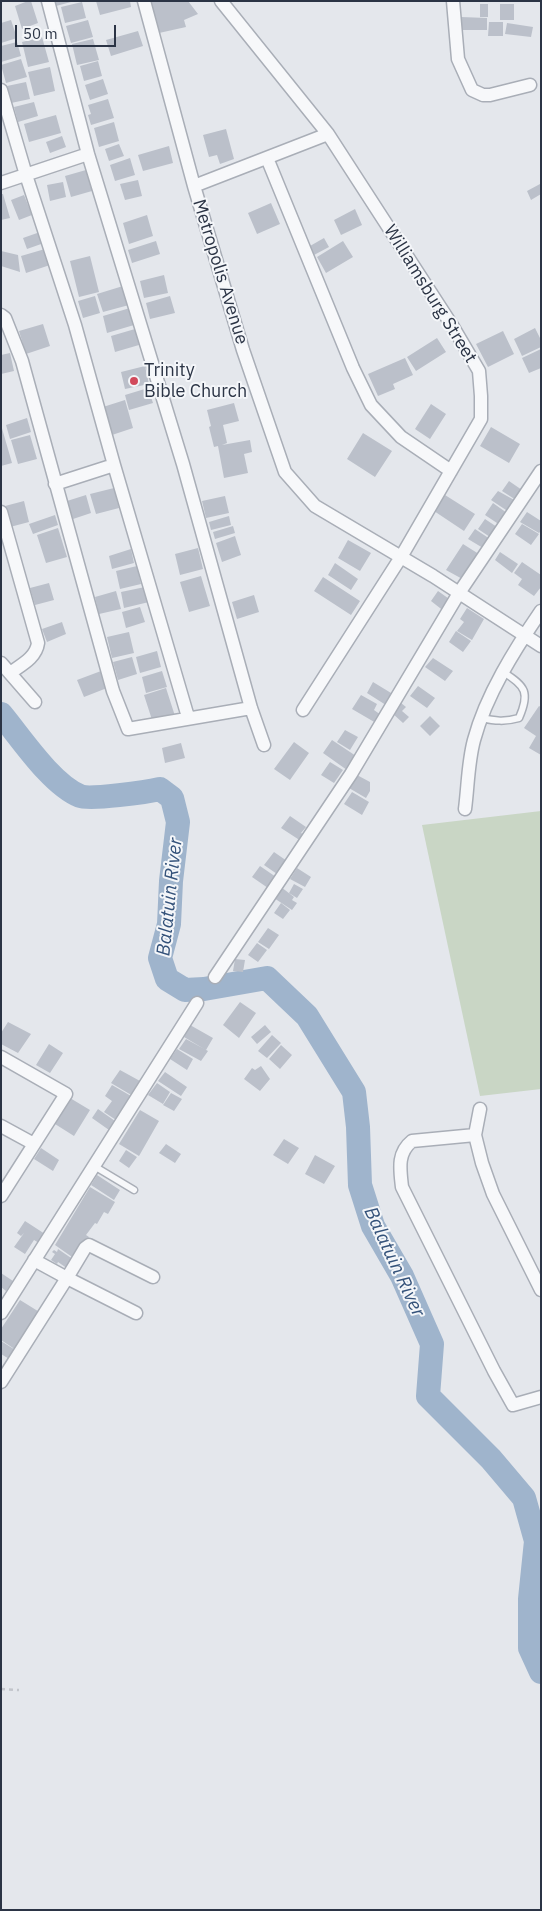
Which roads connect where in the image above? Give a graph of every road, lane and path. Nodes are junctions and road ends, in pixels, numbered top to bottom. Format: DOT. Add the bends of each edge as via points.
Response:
graph roads {
  1 [pos="48,1"];
  2 [pos="144,1"];
  3 [pos="221,1"];
  4 [pos="454,1"];
  5 [pos="530,85"];
  6 [pos="1,90"];
  7 [pos="328,134"];
  8 [pos="88,154"];
  9 [pos="267,158"];
  10 [pos="26,175"];
  11 [pos="1,183"];
  12 [pos="194,186"];
  13 [pos="1,315"];
  14 [pos="114,465"];
  15 [pos="541,471"];
  16 [pos="451,472"];
  17 [pos="56,484"];
  18 [pos="1,512"];
  19 [pos="401,557"];
  20 [pos="459,593"];
  21 [pos="541,611"];
  22 [pos="524,636"];
  23 [pos="541,646"];
  24 [pos="6,668"];
  25 [pos="503,672"];
  26 [pos="35,702"];
  27 [pos="251,708"];
  28 [pos="304,710"];
  29 [pos="188,717"];
  30 [pos="481,718"];
  31 [pos="264,745"];
  32 [pos="465,809"];
  33 [pos="215,976"];
  34 [pos="197,1003"];
  35 [pos="1,1057"];
  36 [pos="480,1109"];
  37 [pos="1,1126"];
  38 [pos="475,1135"];
  39 [pos="34,1144"];
  40 [pos="94,1166"];
  41 [pos="134,1190"];
  42 [pos="1,1196"];
  43 [pos="34,1260"];
  44 [pos="153,1277"];
  45 [pos="66,1278"];
  46 [pos="541,1290"];
  47 [pos="1,1313"];
  48 [pos="136,1313"];
  49 [pos="1,1382"];
  50 [pos="541,1397"];
  51 [pos="1,1689"];
  52 [pos="19,1690"];
  1 -- 8 [label="street"];
  2 -- 12 [label="street, Metropolis Avenue"];
  3 -- 7 [label="street, Williamsburg Street"];
  4 -- 5 [label="street" via="458,59 472,90 490,95"];
  6 -- 10 [label="street"];
  7 -- 9 [label="street"];
  7 -- 16 [label="street, Williamsburg Street" via="479,371 481,419"];
  8 -- 10 [label="street"];
  8 -- 27 [label="street" via="183,464"];
  9 -- 12 [label="street"];
  9 -- 16 [label="street" via="370,405 401,437"];
  10 -- 11 [label="street"];
  10 -- 14 [label="street" via="75,325"];
  12 -- 19 [label="street, Metropolis Avenue" via="243,350 285,472 315,506"];
  13 -- 17 [label="street" via="22,361"];
  14 -- 17 [label="street"];
  14 -- 29 [label="street"];
  15 -- 20 [label="street"];
  16 -- 19 [label="street, Williamsburg Street"];
  17 -- 29 [label="street" via="113,692 128,729"];
  18 -- 24 [label="street" via="38,642 31,658"];
  19 -- 20 [label="street, Metropolis Avenue"];
  19 -- 28 [label="street, Williamsburg Street"];
  20 -- 22 [label="street, Metropolis Avenue"];
  20 -- 33 [label="street" via="351,774"];
  21 -- 22 [label="street"];
  22 -- 23 [label="street, Metropolis Avenue"];
  22 -- 25 [label="street"];
  24 -- 26 [label="street"];
  25 -- 30 [label="street"];
  25 -- 30 [label="lane" via="517,680 525,691 525,704 519,718 507,721"];
  27 -- 29 [label="street"];
  27 -- 31 [label="street"];
  30 -- 32 [label="street" via="473,741"];
  34 -- 40 [label="street"];
  35 -- 39 [label="street" via="66,1094"];
  36 -- 38 [label="street"];
  37 -- 39 [label="street"];
  38 -- 46 [label="street" via="493,1194"];
  38 -- 50 [label="street" via="412,1141 401,1154 402,1187 512,1405"];
  39 -- 42 [label="street"];
  40 -- 41 [label="lane"];
  40 -- 43 [label="street"];
  43 -- 45 [label="street"];
  43 -- 47 [label="street"];
  44 -- 45 [label="street" via="89,1245"];
  45 -- 48 [label="street"];
  45 -- 49 [label="street"];
  51 -- 52 [label="path"];
}
